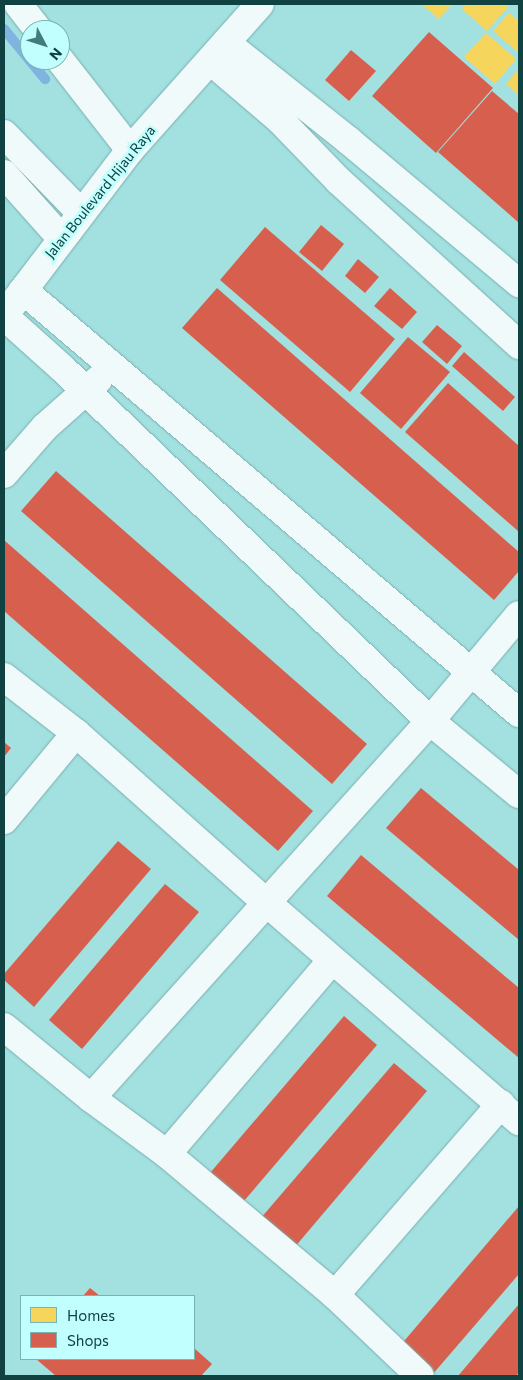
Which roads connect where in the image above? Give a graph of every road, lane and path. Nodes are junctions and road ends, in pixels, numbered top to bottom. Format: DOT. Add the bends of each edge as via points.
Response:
graph roads {
  1 [pos="18,4"];
  2 [pos="260,4"];
  3 [pos="30,20"];
  4 [pos="219,52"];
  5 [pos="68,70"];
  6 [pos="289,110"];
  7 [pos="4,134"];
  8 [pos="130,150"];
  9 [pos="4,174"];
  10 [pos="81,213"];
  11 [pos="61,238"];
  12 [pos="519,283"];
  13 [pos="23,290"];
  14 [pos="4,316"];
  15 [pos="519,344"];
  16 [pos="112,366"];
  17 [pos="86,392"];
  18 [pos="4,474"];
  19 [pos="519,615"];
  20 [pos="472,672"];
  21 [pos="4,677"];
  22 [pos="519,712"];
  23 [pos="430,721"];
  24 [pos="76,733"];
  25 [pos="519,794"];
  26 [pos="4,820"];
  27 [pos="266,902"];
  28 [pos="332,960"];
  29 [pos="4,1027"];
  30 [pos="91,1098"];
  31 [pos="510,1113"];
  32 [pos="167,1154"];
  33 [pos="335,1295"];
  34 [pos="420,1376"];
  1 -- 3 [label="street"];
  2 -- 4 [label="street, Jalan Boulevard Hijau Raya"];
  4 -- 6 [label="street"];
  4 -- 8 [label="street, Jalan Boulevard Hijau Raya"];
  5 -- 8 [label="street"];
  6 -- 12 [label="street"];
  6 -- 15 [label="street" via="339,181"];
  7 -- 10 [label="street"];
  8 -- 10 [label="street, Jalan Boulevard Hijau Raya"];
  9 -- 11 [label="street"];
  10 -- 11 [label="street, Jalan Boulevard Hijau Raya"];
  11 -- 13 [label="street, Jalan Boulevard Hijau Raya"];
  13 -- 14 [label="street, Jalan Boulevard Hijau Raya"];
  13 -- 16 [label="street"];
  14 -- 17 [label="street"];
  16 -- 17 [label="street"];
  16 -- 20 [label="street"];
  17 -- 18 [label="street" via="44,427"];
  17 -- 23 [label="street"];
  19 -- 20 [label="street"];
  20 -- 22 [label="street"];
  20 -- 23 [label="street"];
  21 -- 24 [label="street"];
  23 -- 25 [label="street"];
  23 -- 27 [label="street"];
  24 -- 26 [label="street"];
  24 -- 27 [label="street"];
  27 -- 28 [label="street"];
  27 -- 30 [label="street"];
  28 -- 31 [label="street"];
  28 -- 32 [label="street"];
  29 -- 30 [label="street"];
  30 -- 32 [label="street"];
  31 -- 33 [label="street"];
  32 -- 33 [label="street"];
  33 -- 34 [label="street"];
}
